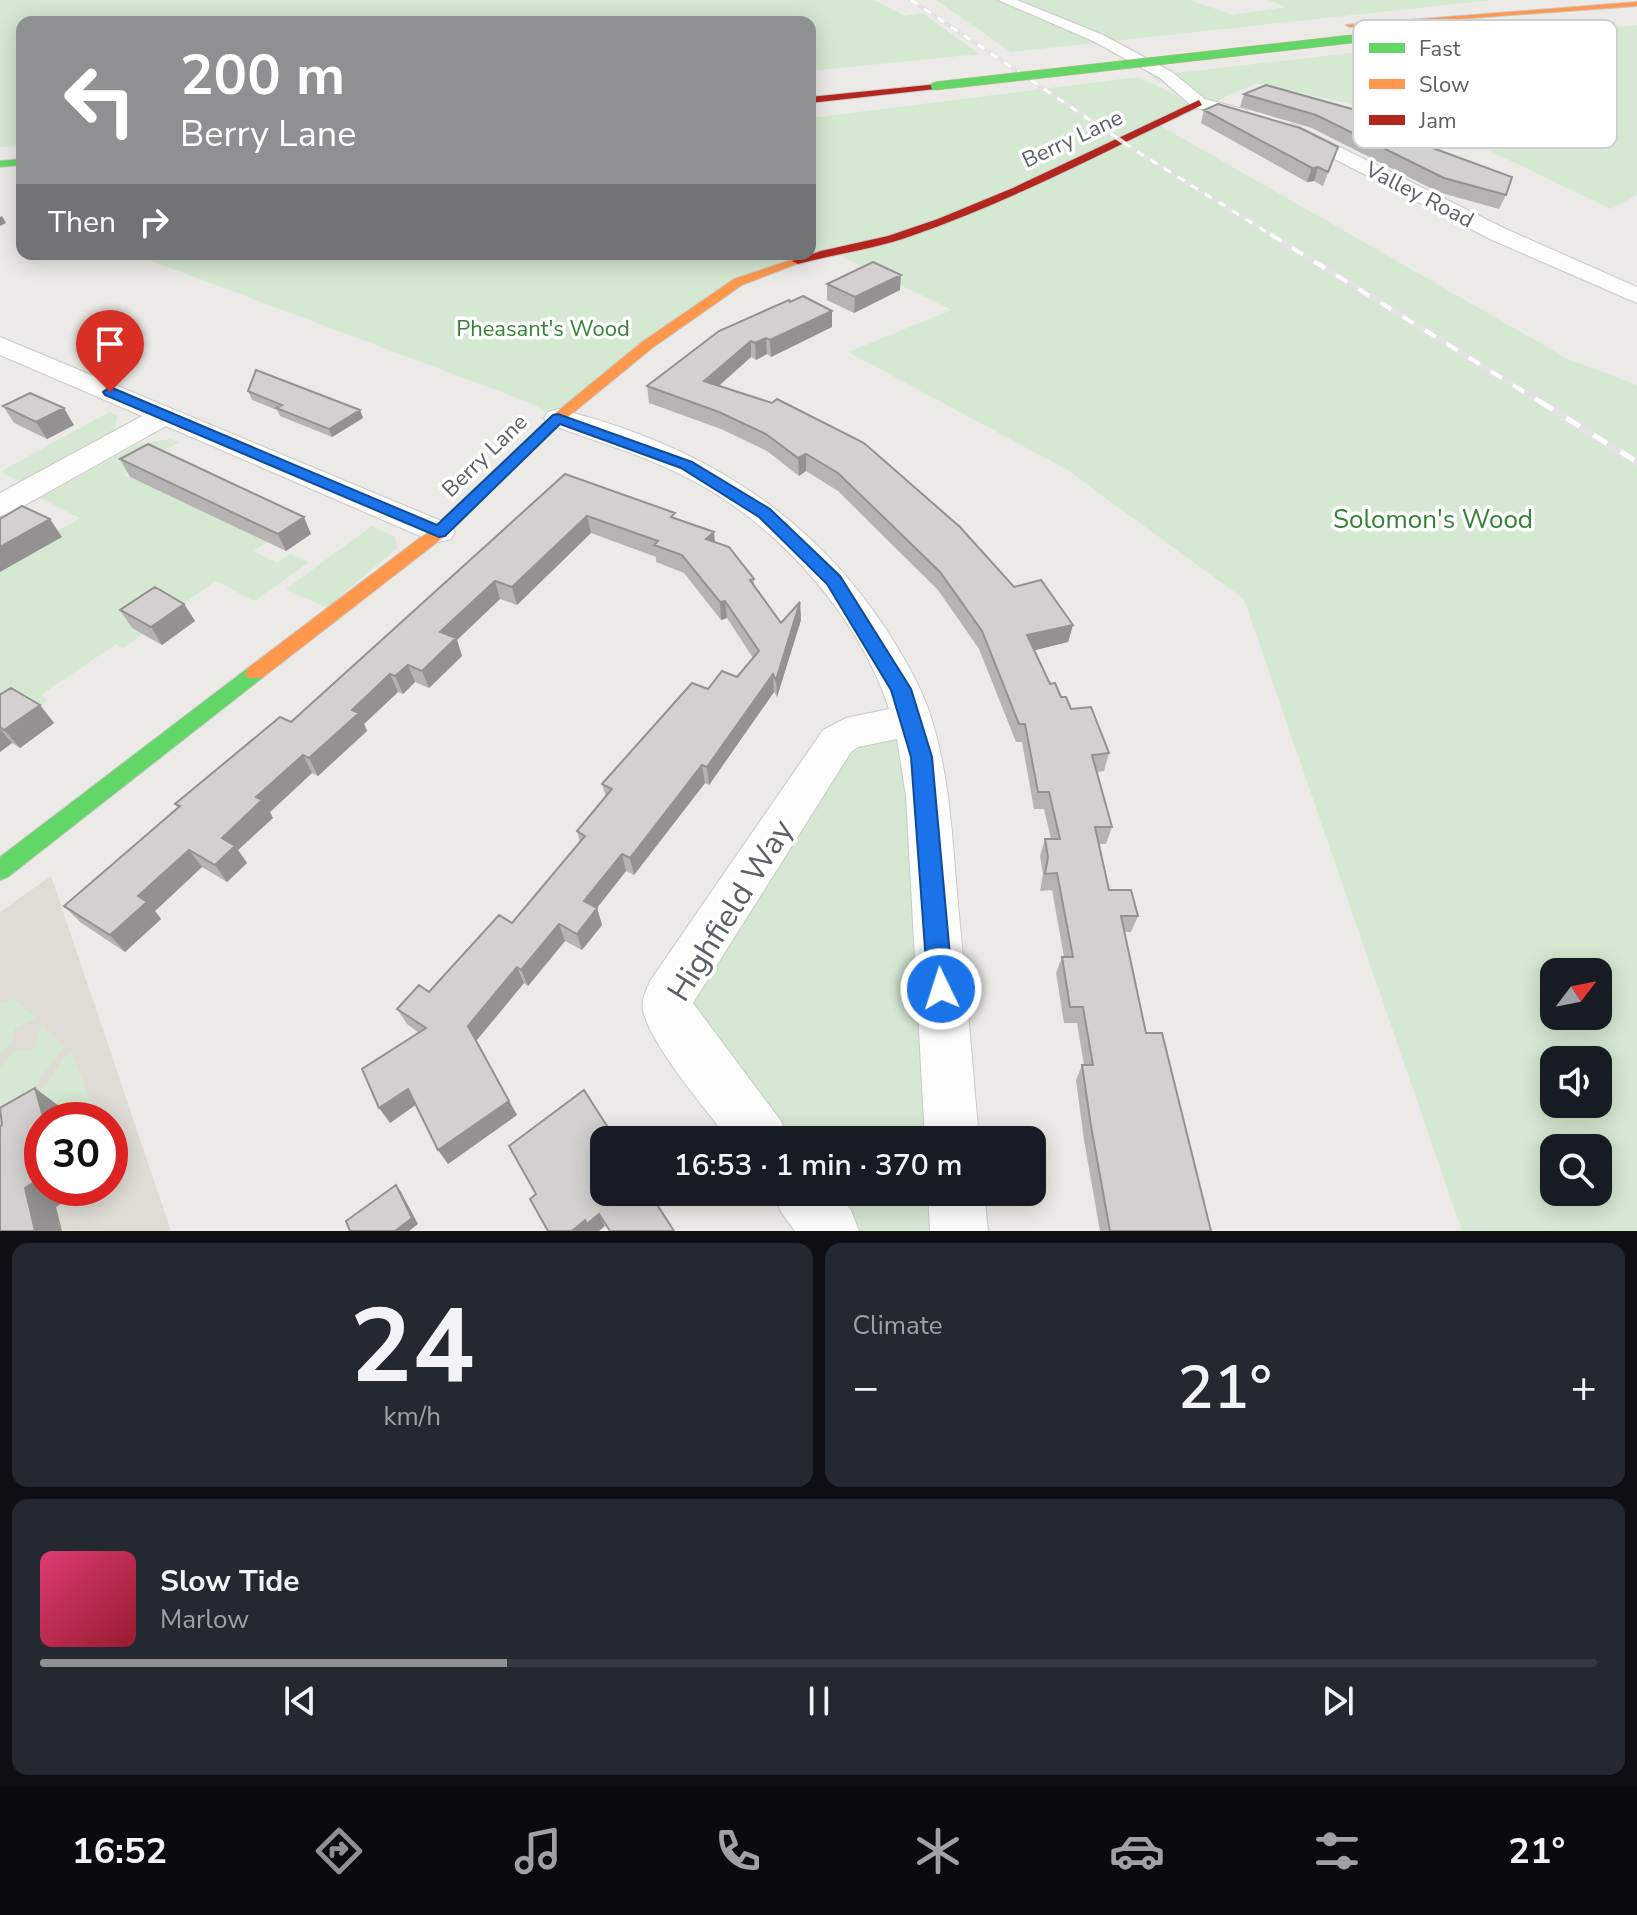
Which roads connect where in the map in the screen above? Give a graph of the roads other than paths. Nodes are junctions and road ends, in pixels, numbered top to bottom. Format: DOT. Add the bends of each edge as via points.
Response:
graph roads {
  1 [pos="1005,0"];
  2 [pos="1624,0"];
  3 [pos="1637,4"];
  4 [pos="1601,6"];
  5 [pos="1637,15"];
  6 [pos="1416,20"];
  7 [pos="1575,20"];
  8 [pos="1353,25"];
  9 [pos="1353,39"];
  10 [pos="816,83"];
  11 [pos="816,99"];
  12 [pos="1199,103"];
  13 [pos="816,254"];
  14 [pos="800,260"];
  15 [pos="1637,296"];
  16 [pos="0,345"];
  17 [pos="165,415"];
  18 [pos="558,418"];
  19 [pos="0,506"];
  20 [pos="439,532"];
  21 [pos="912,720"];
  22 [pos="0,870"];
  23 [pos="752,1126"];
  24 [pos="951,1126"];
  25 [pos="811,1206"];
  26 [pos="957,1206"];
  27 [pos="830,1231"];
  28 [pos="959,1231"];
  1 -- 12 [label="street" via="1098,38 1166,75"];
  2 -- 4 [label="main road"];
  3 -- 4 [label="main road"];
  4 -- 6 [label="main road"];
  5 -- 7 [label="main road, bridge"];
  8 -- 10 [label="main road"];
  9 -- 11 [label="main road, bridge"];
  12 -- 13 [label="main road, Berry Lane" via="982,205 901,236"];
  12 -- 15 [label="street, Valley Road" via="1314,139 1512,241"];
  14 -- 18 [label="main road, Berry Lane" via="738,282 647,345"];
  16 -- 17 [label="street"];
  17 -- 19 [label="street"];
  17 -- 20 [label="street"];
  18 -- 20 [label="main road, Berry Lane"];
  18 -- 21 [label="street" via="686,465 765,513 833,580 883,657"];
  20 -- 22 [label="main road, Berry Lane"];
  21 -- 23 [label="street, Highfield Way" via="846,734 837,741 668,998 672,1019"];
  21 -- 24 [label="street" via="927,796"];
  25 -- 27 [label="street"];
  26 -- 28 [label="street"];
}
